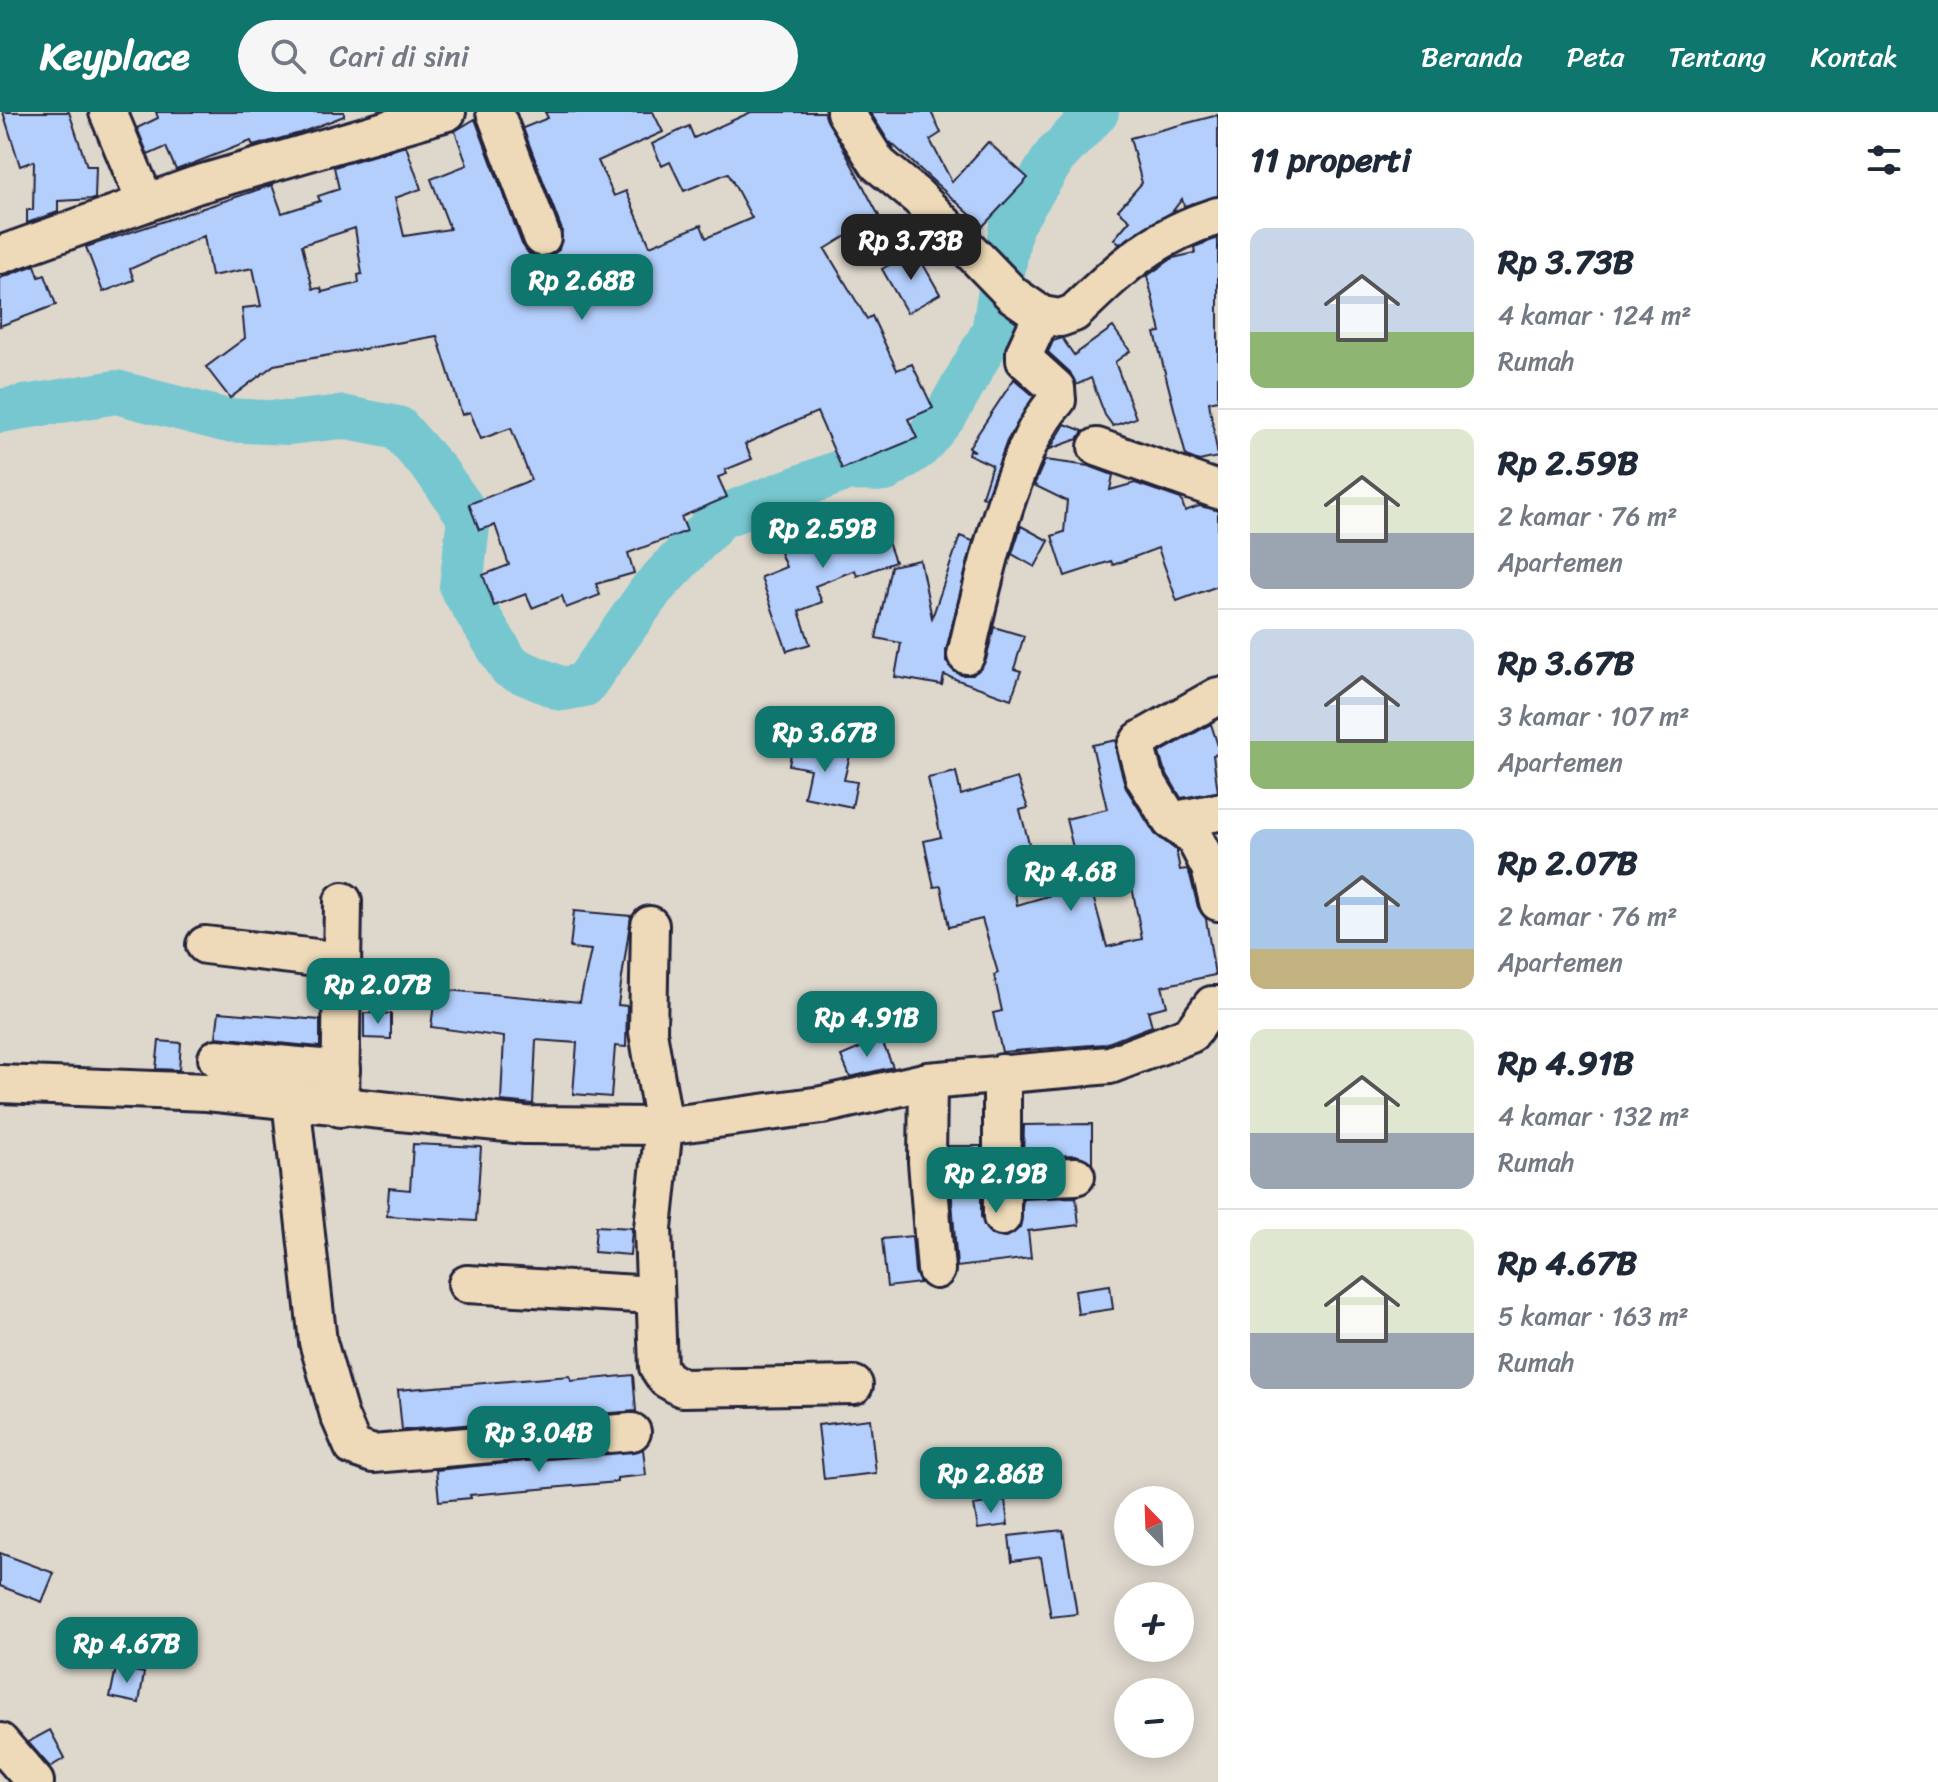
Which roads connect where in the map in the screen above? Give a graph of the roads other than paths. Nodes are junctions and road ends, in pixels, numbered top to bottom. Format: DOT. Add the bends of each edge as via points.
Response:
graph roads {
  1 [pos="108,112"];
  2 [pos="447,112"];
  3 [pos="495,112"];
  4 [pos="845,112"];
  5 [pos="145,201"];
  6 [pos="1218,216"];
  7 [pos="542,237"];
  8 [pos="0,255"];
  9 [pos="1028,305"];
  10 [pos="1097,447"];
  11 [pos="1218,490"];
  12 [pos="966,655"];
  13 [pos="1218,696"];
  14 [pos="1218,812"];
  15 [pos="1171,821"];
  16 [pos="343,901"];
  17 [pos="1218,902"];
  18 [pos="650,925"];
  19 [pos="205,945"];
  20 [pos="342,961"];
  21 [pos="1216,997"];
  22 [pos="217,1058"];
  23 [pos="341,1070"];
  24 [pos="1002,1073"];
  25 [pos="928,1081"];
  26 [pos="0,1084"];
  27 [pos="291,1100"];
  28 [pos="340,1108"];
  29 [pos="664,1126"];
  30 [pos="1076,1176"];
  31 [pos="1002,1179"];
  32 [pos="1002,1217"];
  33 [pos="936,1270"];
  34 [pos="467,1284"];
  35 [pos="654,1295"];
  36 [pos="854,1385"];
  37 [pos="632,1432"];
  38 [pos="0,1742"];
  39 [pos="35,1782"];
  1 -- 5 [label="street"];
  2 -- 5 [label="street"];
  3 -- 7 [label="street"];
  4 -- 9 [label="street" via="878,164"];
  5 -- 8 [label="street"];
  6 -- 9 [label="street" via="1150,245 1074,313 1060,318"];
  9 -- 12 [label="street" via="1025,360 1056,388 1057,400 1042,415 1021,464 985,569"];
  10 -- 11 [label="street"];
  13 -- 15 [label="street" via="1136,747 1144,777"];
  14 -- 15 [label="street"];
  15 -- 17 [label="street" via="1194,837 1210,868"];
  16 -- 20 [label="street"];
  18 -- 29 [label="street" via="648,1032"];
  19 -- 20 [label="street"];
  20 -- 23 [label="street"];
  21 -- 24 [label="street" via="1191,1034 1134,1059"];
  22 -- 23 [label="street"];
  23 -- 28 [label="street"];
  24 -- 25 [label="street"];
  24 -- 31 [label="street"];
  25 -- 29 [label="street" via="822,1105"];
  25 -- 33 [label="street" via="927,1162"];
  26 -- 27 [label="street"];
  27 -- 28 [label="street"];
  27 -- 37 [label="street" via="318,1342 353,1447 373,1454"];
  28 -- 29 [label="street" via="525,1125"];
  29 -- 35 [label="street" via="653,1228"];
  30 -- 31 [label="street"];
  31 -- 32 [label="street"];
  34 -- 35 [label="street"];
  35 -- 36 [label="street" via="658,1367 682,1388"];
  38 -- 39 [label="street"];
}
